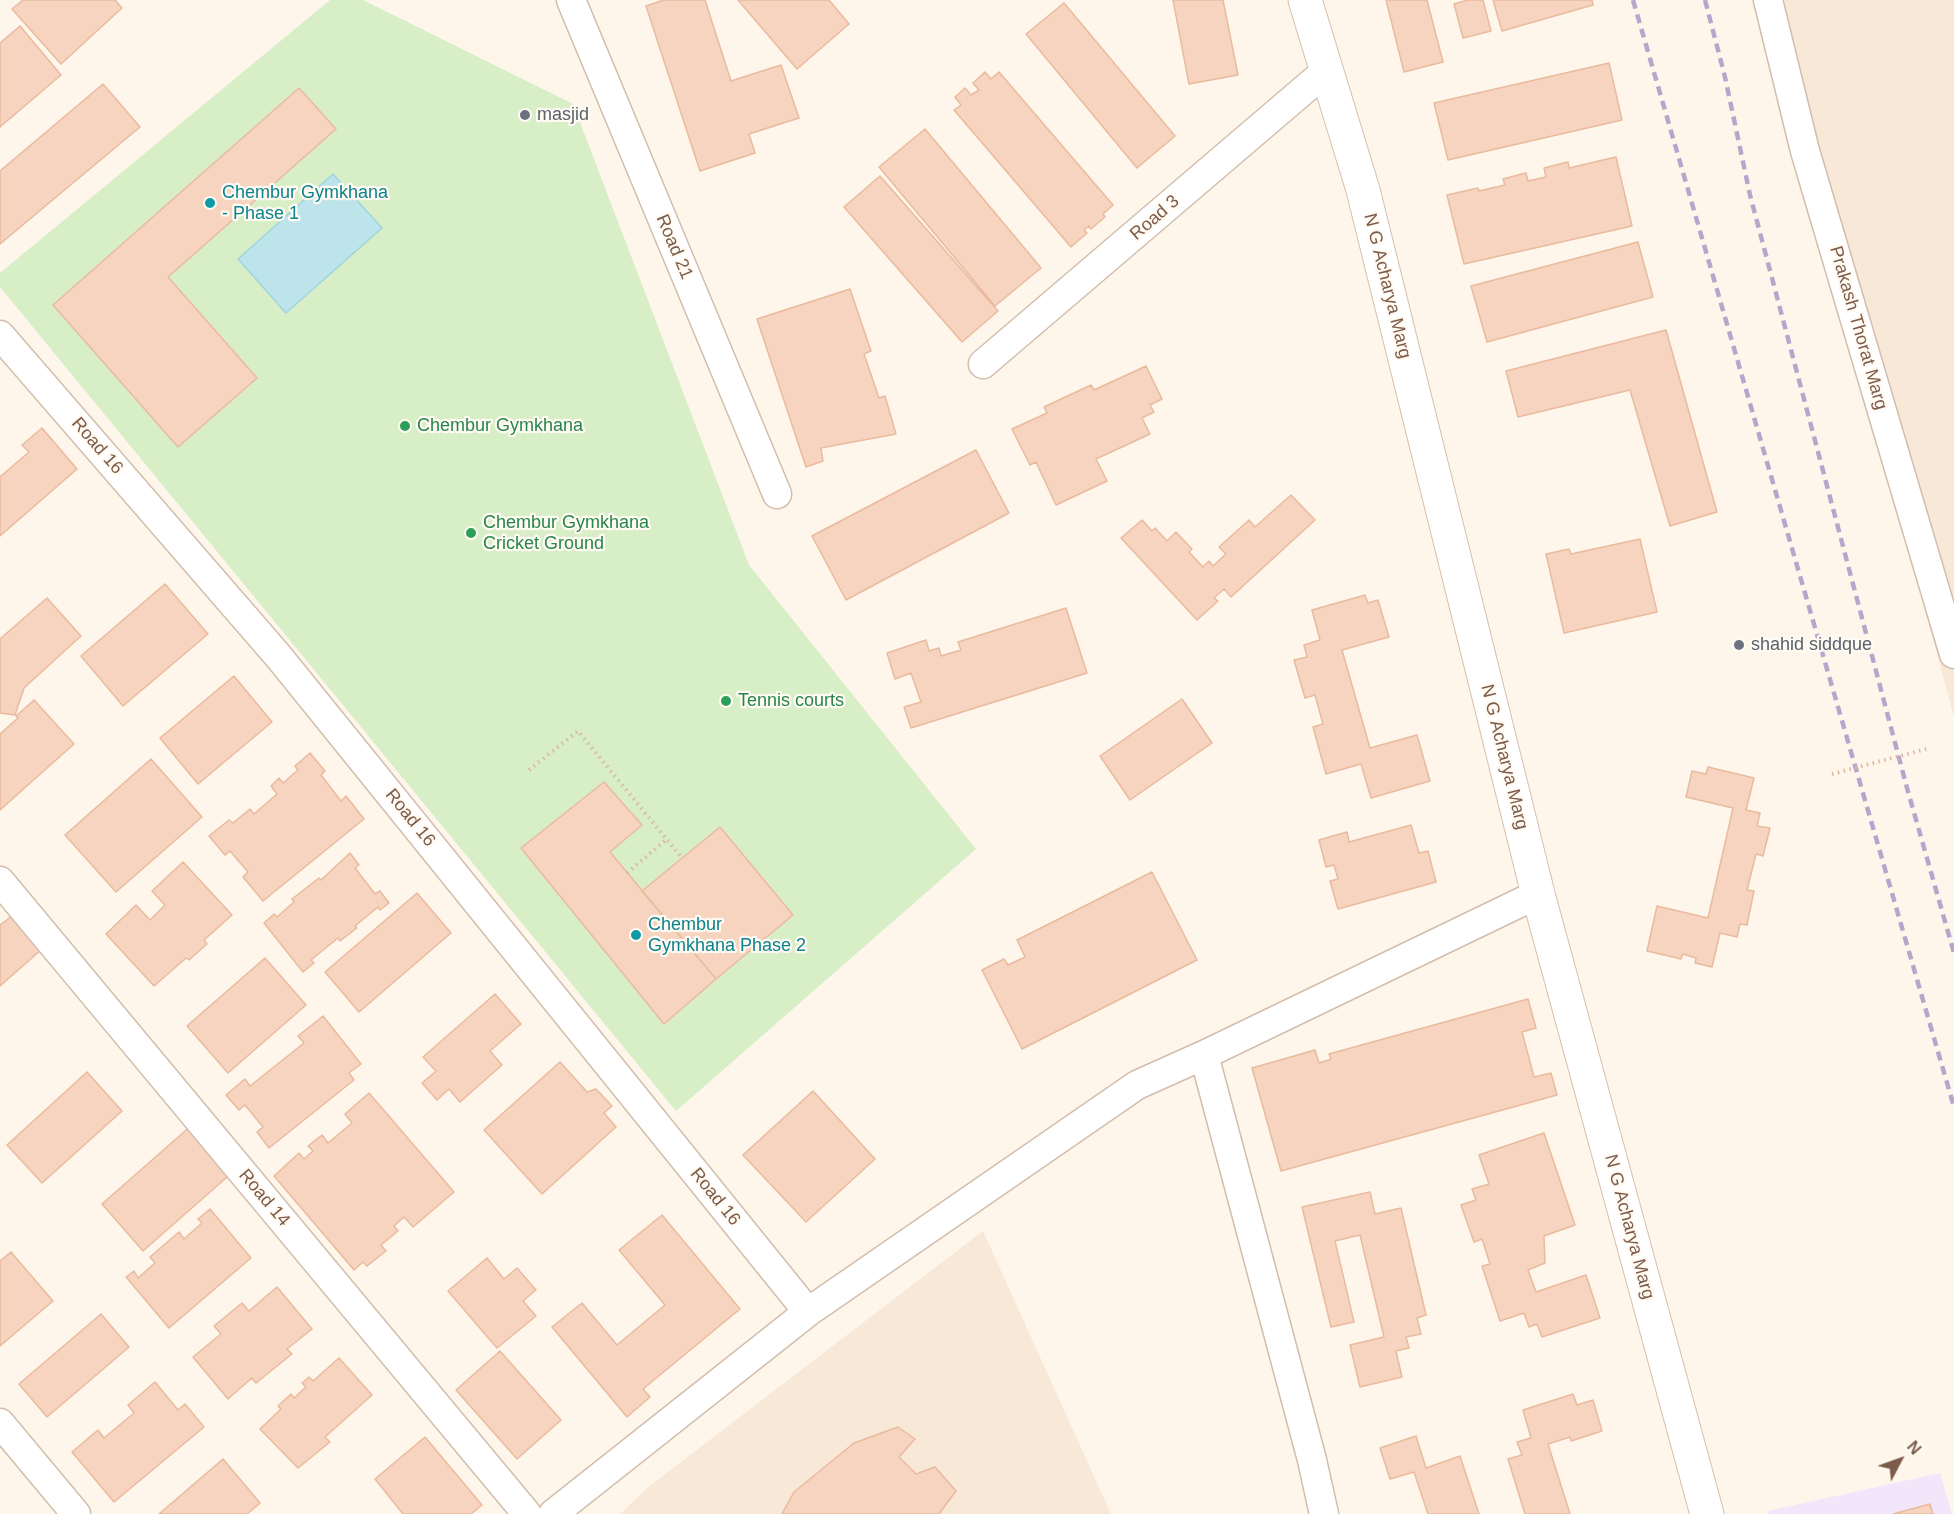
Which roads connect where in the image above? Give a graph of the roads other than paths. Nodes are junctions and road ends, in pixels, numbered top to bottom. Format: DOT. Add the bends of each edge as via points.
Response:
graph roads {
  1 [pos="571,0"];
  2 [pos="1305,0"];
  3 [pos="1768,0"];
  4 [pos="1326,71"];
  5 [pos="0,334"];
  6 [pos="983,364"];
  7 [pos="777,494"];
  8 [pos="1954,654"];
  9 [pos="0,881"];
  10 [pos="1538,894"];
  11 [pos="1204,1055"];
  12 [pos="808,1312"];
  13 [pos="0,1423"];
  14 [pos="76,1514"];
  15 [pos="527,1514"];
  16 [pos="553,1514"];
  17 [pos="1324,1514"];
  18 [pos="1707,1514"];
  1 -- 7 [label="street, Road 21"];
  2 -- 4 [label="main road, N G Acharya Marg"];
  3 -- 8 [label="street, Prakash Thorat Marg" via="1805,151"];
  4 -- 6 [label="street, Road 3"];
  4 -- 10 [label="main road, N G Acharya Marg" via="1363,190"];
  5 -- 12 [label="street, Road 16" via="279,657"];
  9 -- 15 [label="street, Road 14"];
  10 -- 11 [label="street"];
  10 -- 18 [label="main road, N G Acharya Marg"];
  11 -- 12 [label="street" via="1137,1085"];
  11 -- 17 [label="street"];
  12 -- 16 [label="street"];
  13 -- 14 [label="street"];
}
